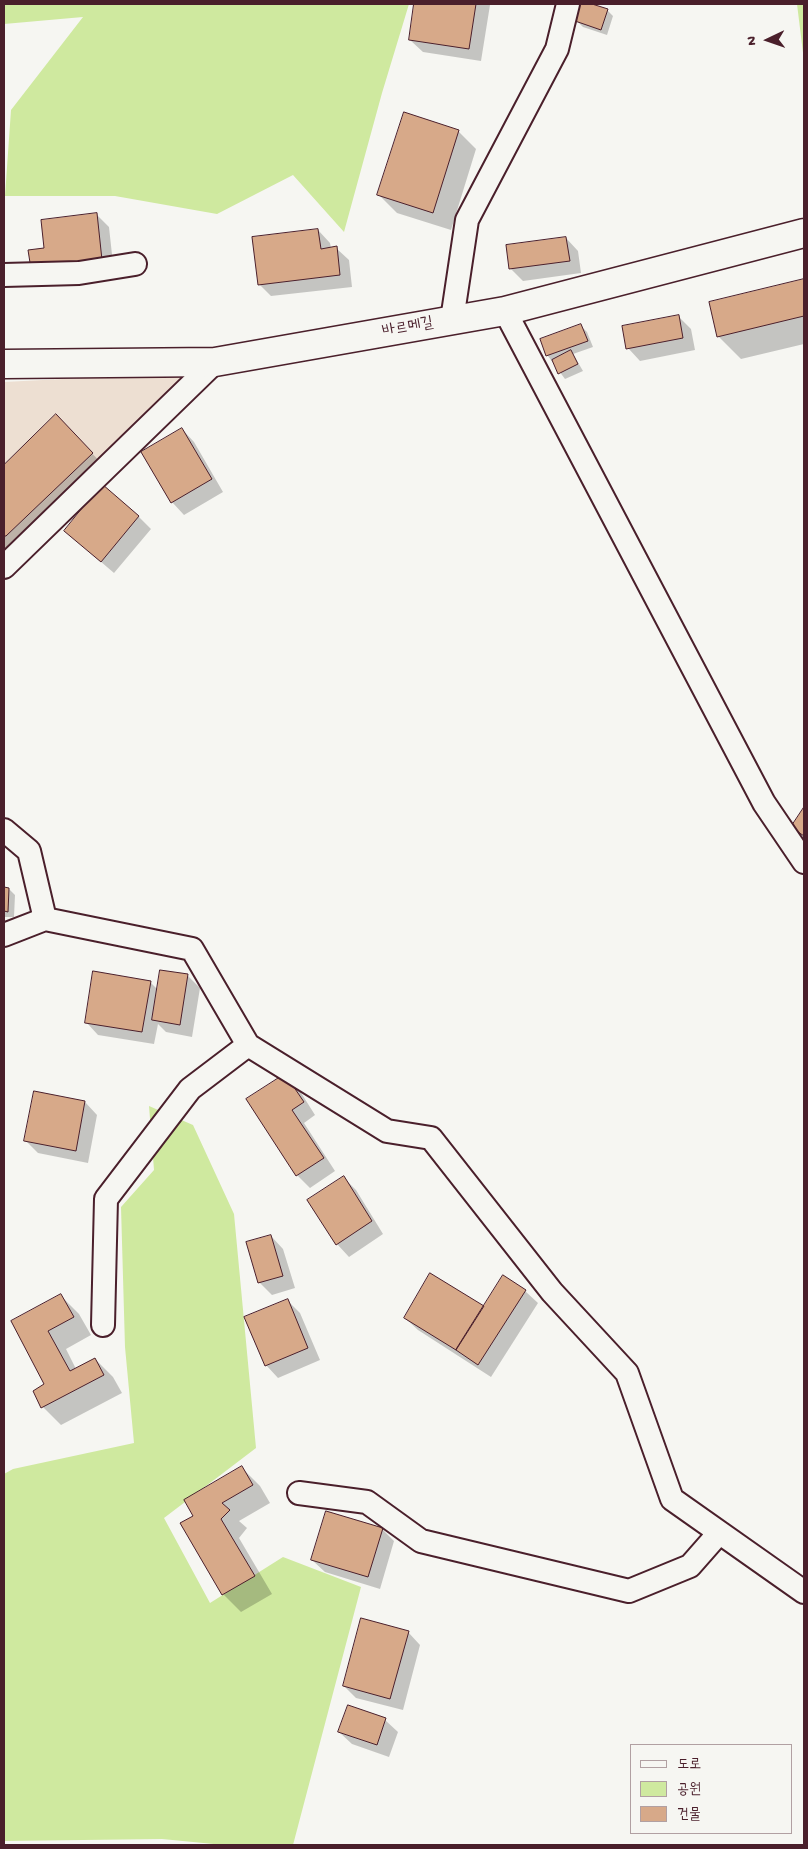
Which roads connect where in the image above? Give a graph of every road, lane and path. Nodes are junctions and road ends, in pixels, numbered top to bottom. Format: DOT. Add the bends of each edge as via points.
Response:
graph roads {
  1 [pos="568,4"];
  2 [pos="804,233"];
  3 [pos="135,264"];
  4 [pos="4,275"];
  5 [pos="505,311"];
  6 [pos="452,320"];
  7 [pos="215,362"];
  8 [pos="4,364"];
  9 [pos="4,567"];
  10 [pos="4,830"];
  11 [pos="804,862"];
  12 [pos="46,919"];
  13 [pos="4,935"];
  14 [pos="248,1045"];
  15 [pos="103,1325"];
  16 [pos="299,1493"];
  17 [pos="719,1533"];
  18 [pos="804,1592"];
  1 -- 6 [label="street" via="558,49 467,220"];
  2 -- 5 [label="street, 바르메길"];
  3 -- 4 [label="street" via="79,274"];
  5 -- 6 [label="street, 바르메길"];
  5 -- 11 [label="street" via="764,803"];
  6 -- 7 [label="street, 바르메길"];
  7 -- 8 [label="street, 바르메길"];
  7 -- 9 [label="street"];
  10 -- 12 [label="street" via="29,851"];
  12 -- 13 [label="street"];
  12 -- 14 [label="street" via="192,948"];
  14 -- 15 [label="street" via="190,1089 106,1200"];
  14 -- 17 [label="street" via="387,1131 431,1138 552,1292 627,1373 672,1499"];
  16 -- 17 [label="street" via="367,1502 421,1541 629,1591 690,1566"];
  17 -- 18 [label="street"];
}
